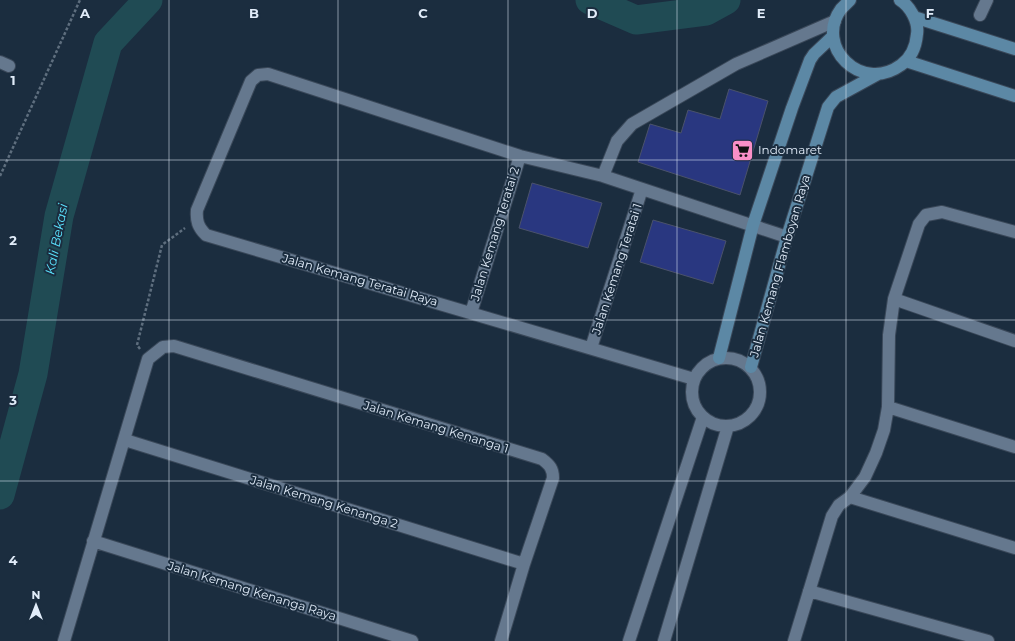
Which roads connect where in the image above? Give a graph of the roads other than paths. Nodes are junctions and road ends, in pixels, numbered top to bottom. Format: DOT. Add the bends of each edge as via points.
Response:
graph roads {
  1 [pos="850,0"];
  2 [pos="900,0"];
  3 [pos="987,0"];
  4 [pos="840,4"];
  5 [pos="980,15"];
  6 [pos="914,16"];
  7 [pos="835,21"];
  8 [pos="833,36"];
  9 [pos="1015,49"];
  10 [pos="906,62"];
  11 [pos="878,74"];
  12 [pos="1015,96"];
  13 [pos="520,156"];
  14 [pos="603,176"];
  15 [pos="642,189"];
  16 [pos="754,225"];
  17 [pos="1015,232"];
  18 [pos="787,237"];
  19 [pos="894,299"];
  20 [pos="471,313"];
  21 [pos="1015,341"];
  22 [pos="591,348"];
  23 [pos="719,358"];
  24 [pos="751,367"];
  25 [pos="694,379"];
  26 [pos="888,407"];
  27 [pos="703,417"];
  28 [pos="728,426"];
  29 [pos="124,440"];
  30 [pos="1015,447"];
  31 [pos="850,497"];
  32 [pos="93,541"];
  33 [pos="1015,548"];
  34 [pos="524,564"];
  35 [pos="809,591"];
  36 [pos="69,640"];
  37 [pos="412,641"];
  38 [pos="501,641"];
  39 [pos="629,641"];
  40 [pos="664,641"];
  41 [pos="794,641"];
  42 [pos="988,641"];
  1 -- 4 [label="street"];
  2 -- 6 [label="street"];
  3 -- 5 [label="street"];
  4 -- 7 [label="street"];
  6 -- 9 [label="street"];
  6 -- 10 [label="street" via="918,32 915,48"];
  7 -- 8 [label="street"];
  7 -- 14 [label="street" via="736,64 632,124 617,141"];
  8 -- 11 [label="street" via="838,52 848,64 862,72"];
  8 -- 16 [label="street" via="810,60"];
  10 -- 11 [label="street, Jalan Kemang Flamboyan Raya" via="893,71"];
  10 -- 12 [label="street"];
  11 -- 18 [label="street, Jalan Kemang Flamboyan Raya" via="836,97 828,107"];
  13 -- 14 [label="street"];
  13 -- 20 [label="street, Jalan Kemang Teratai 2"];
  13 -- 20 [label="street, Jalan Kemang Teratai Raya" via="268,74 258,75 251,81 197,210 196,222 206,235"];
  14 -- 15 [label="street"];
  15 -- 16 [label="street"];
  15 -- 22 [label="street, Jalan Kemang Teratai 1"];
  16 -- 18 [label="street"];
  16 -- 23 [label="street"];
  17 -- 19 [label="street" via="942,212 926,215 919,224"];
  18 -- 24 [label="street, Jalan Kemang Flamboyan Raya"];
  19 -- 21 [label="street"];
  19 -- 26 [label="street" via="889,335"];
  20 -- 22 [label="street, Jalan Kemang Teratai Raya"];
  22 -- 25 [label="street, Jalan Kemang Teratai Raya"];
  23 -- 24 [label="street" via="730,357"];
  23 -- 25 [label="street" via="708,362"];
  24 -- 28 [label="street" via="758,378 761,391 759,404 752,415 741,423"];
  25 -- 27 [label="street" via="692,399"];
  26 -- 30 [label="street"];
  26 -- 31 [label="street" via="876,453 865,477"];
  27 -- 28 [label="street" via="710,422"];
  27 -- 39 [label="street"];
  28 -- 40 [label="street"];
  29 -- 32 [label="street"];
  29 -- 34 [label="street, Jalan Kemang Kenanga 2"];
  29 -- 34 [label="street, Jalan Kemang Kenanga 1" via="148,359 163,347 174,346 542,460 553,471 553,478"];
  31 -- 33 [label="street"];
  31 -- 35 [label="street" via="839,505 832,516"];
  32 -- 36 [label="street"];
  32 -- 37 [label="street, Jalan Kemang Kenanga Raya"];
  34 -- 38 [label="street, Jalan Kemang Kenanga 1"];
  35 -- 41 [label="street"];
  35 -- 42 [label="street"];
}
